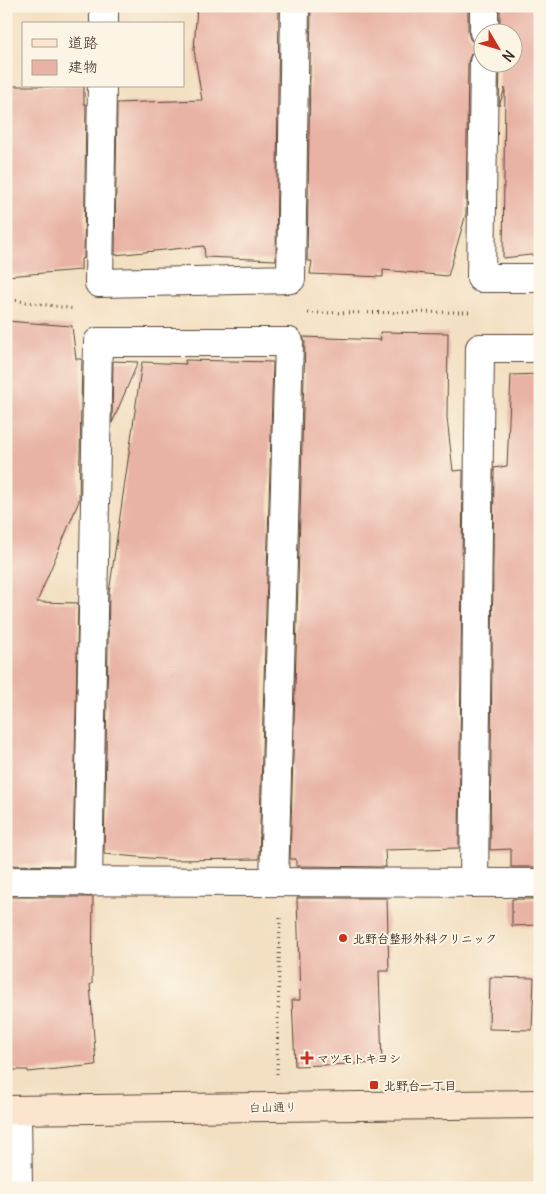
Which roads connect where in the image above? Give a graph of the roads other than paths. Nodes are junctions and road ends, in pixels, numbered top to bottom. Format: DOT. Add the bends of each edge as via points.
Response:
graph roads {
  1 [pos="104,6"];
  2 [pos="295,6"];
  3 [pos="484,6"];
  4 [pos="104,22"];
  5 [pos="484,22"];
  6 [pos="484,72"];
  7 [pos="102,88"];
  8 [pos="540,278"];
  9 [pos="540,348"];
  10 [pos="6,881"];
  11 [pos="88,882"];
  12 [pos="274,882"];
  13 [pos="474,883"];
  14 [pos="540,883"];
  15 [pos="540,1104"];
  16 [pos="12,1110"];
  17 [pos="18,1188"];
  1 -- 4 [label="street"];
  2 -- 7 [label="street" via="291,279 99,283"];
  3 -- 5 [label="street"];
  6 -- 8 [label="street" via="481,278"];
  9 -- 13 [label="street" via="480,348"];
  10 -- 11 [label="street"];
  11 -- 12 [label="street"];
  11 -- 12 [label="street" via="98,342 289,342"];
  12 -- 13 [label="street"];
  13 -- 14 [label="street"];
  15 -- 16 [label="street, 白山通り"];
  16 -- 17 [label="street"];
}
